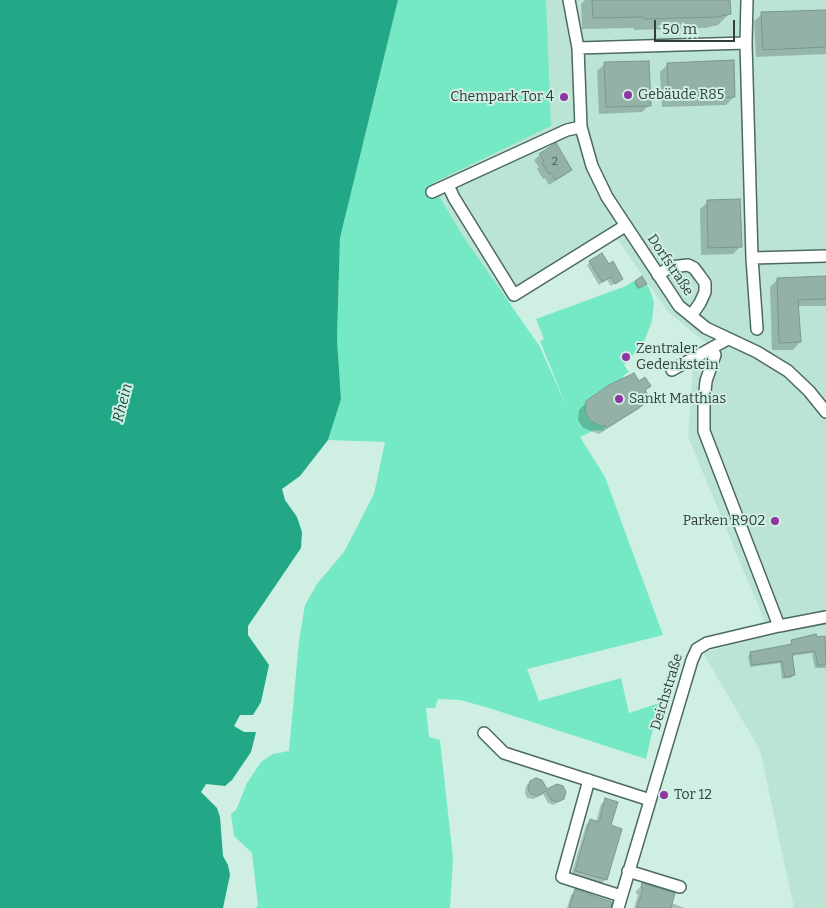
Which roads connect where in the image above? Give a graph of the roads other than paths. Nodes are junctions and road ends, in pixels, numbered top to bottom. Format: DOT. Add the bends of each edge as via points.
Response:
graph roads {
  1 [pos="569,0"];
  2 [pos="747,0"];
  3 [pos="746,43"];
  4 [pos="578,48"];
  5 [pos="581,127"];
  6 [pos="448,185"];
  7 [pos="432,192"];
  8 [pos="625,226"];
  9 [pos="826,256"];
  10 [pos="752,258"];
  11 [pos="658,275"];
  12 [pos="691,316"];
  13 [pos="757,329"];
  14 [pos="728,339"];
  15 [pos="712,349"];
  16 [pos="672,370"];
  17 [pos="826,412"];
  18 [pos="826,617"];
  19 [pos="779,626"];
  20 [pos="484,733"];
  21 [pos="588,780"];
  22 [pos="650,800"];
  23 [pos="628,871"];
  24 [pos="680,887"];
  25 [pos="621,896"];
  26 [pos="618,908"];
  1 -- 4 [label="street, Dorfstraße"];
  2 -- 3 [label="street"];
  3 -- 4 [label="street"];
  3 -- 10 [label="street"];
  4 -- 5 [label="street, Dorfstraße"];
  5 -- 6 [label="street" via="567,130"];
  5 -- 8 [label="street, Dorfstraße" via="592,166"];
  6 -- 7 [label="street"];
  6 -- 8 [label="street" via="514,294"];
  8 -- 11 [label="street, Dorfstraße"];
  9 -- 10 [label="street"];
  10 -- 13 [label="street"];
  11 -- 12 [label="street, Dorfstraße" via="679,306"];
  11 -- 12 [label="street" via="670,266 694,268 705,283 705,292"];
  12 -- 14 [label="street, Dorfstraße"];
  14 -- 15 [label="street"];
  14 -- 17 [label="street, Dorfstraße" via="788,371"];
  15 -- 16 [label="street"];
  15 -- 19 [label="street" via="715,355 706,381 704,431"];
  18 -- 19 [label="street, Deichstraße"];
  19 -- 22 [label="street, Deichstraße" via="707,642 697,649"];
  20 -- 21 [label="street" via="504,753"];
  21 -- 22 [label="street"];
  21 -- 25 [label="street" via="562,877"];
  22 -- 23 [label="street, Deichstraße"];
  23 -- 24 [label="street"];
  23 -- 25 [label="street, Deichstraße"];
  25 -- 26 [label="street, Deichstraße"];
}
